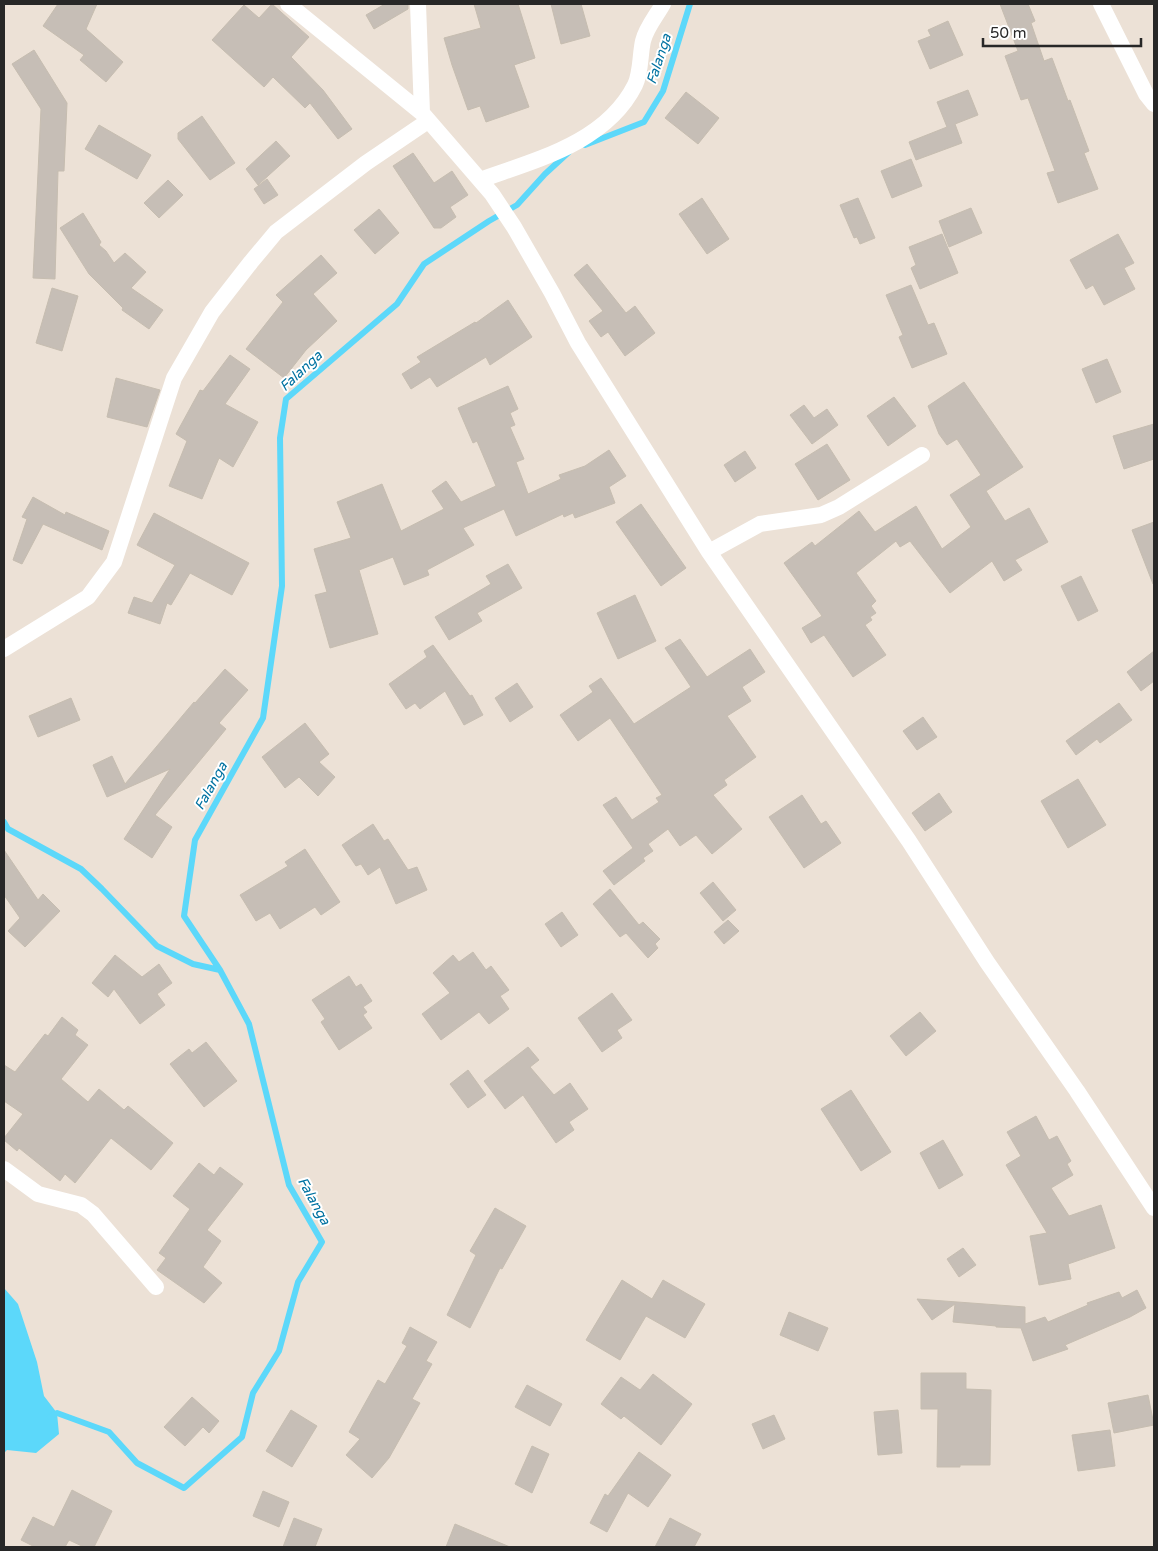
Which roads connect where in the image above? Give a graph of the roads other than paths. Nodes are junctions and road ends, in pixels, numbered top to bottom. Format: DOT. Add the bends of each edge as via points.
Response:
graph roads {
  1 [pos="288,4"];
  2 [pos="418,4"];
  3 [pos="663,4"];
  4 [pos="1101,4"];
  5 [pos="1154,104"];
  6 [pos="425,117"];
  7 [pos="480,180"];
  8 [pos="922,454"];
  9 [pos="709,552"];
  10 [pos="4,649"];
  11 [pos="4,1169"];
  12 [pos="1154,1208"];
  13 [pos="156,1287"];
  1 -- 6 [label="street"];
  2 -- 6 [label="street"];
  3 -- 7 [label="street" via="643,38 636,84 618,111 559,152"];
  4 -- 5 [label="street"];
  6 -- 7 [label="street"];
  6 -- 10 [label="street" via="276,232 251,262 212,312 174,378 114,562 88,596"];
  7 -- 9 [label="street" via="514,227 578,343"];
  8 -- 9 [label="street" via="821,515 760,524"];
  9 -- 12 [label="street" via="909,840 987,962 1078,1090"];
  11 -- 13 [label="street" via="38,1194 81,1205 93,1214"];
}
